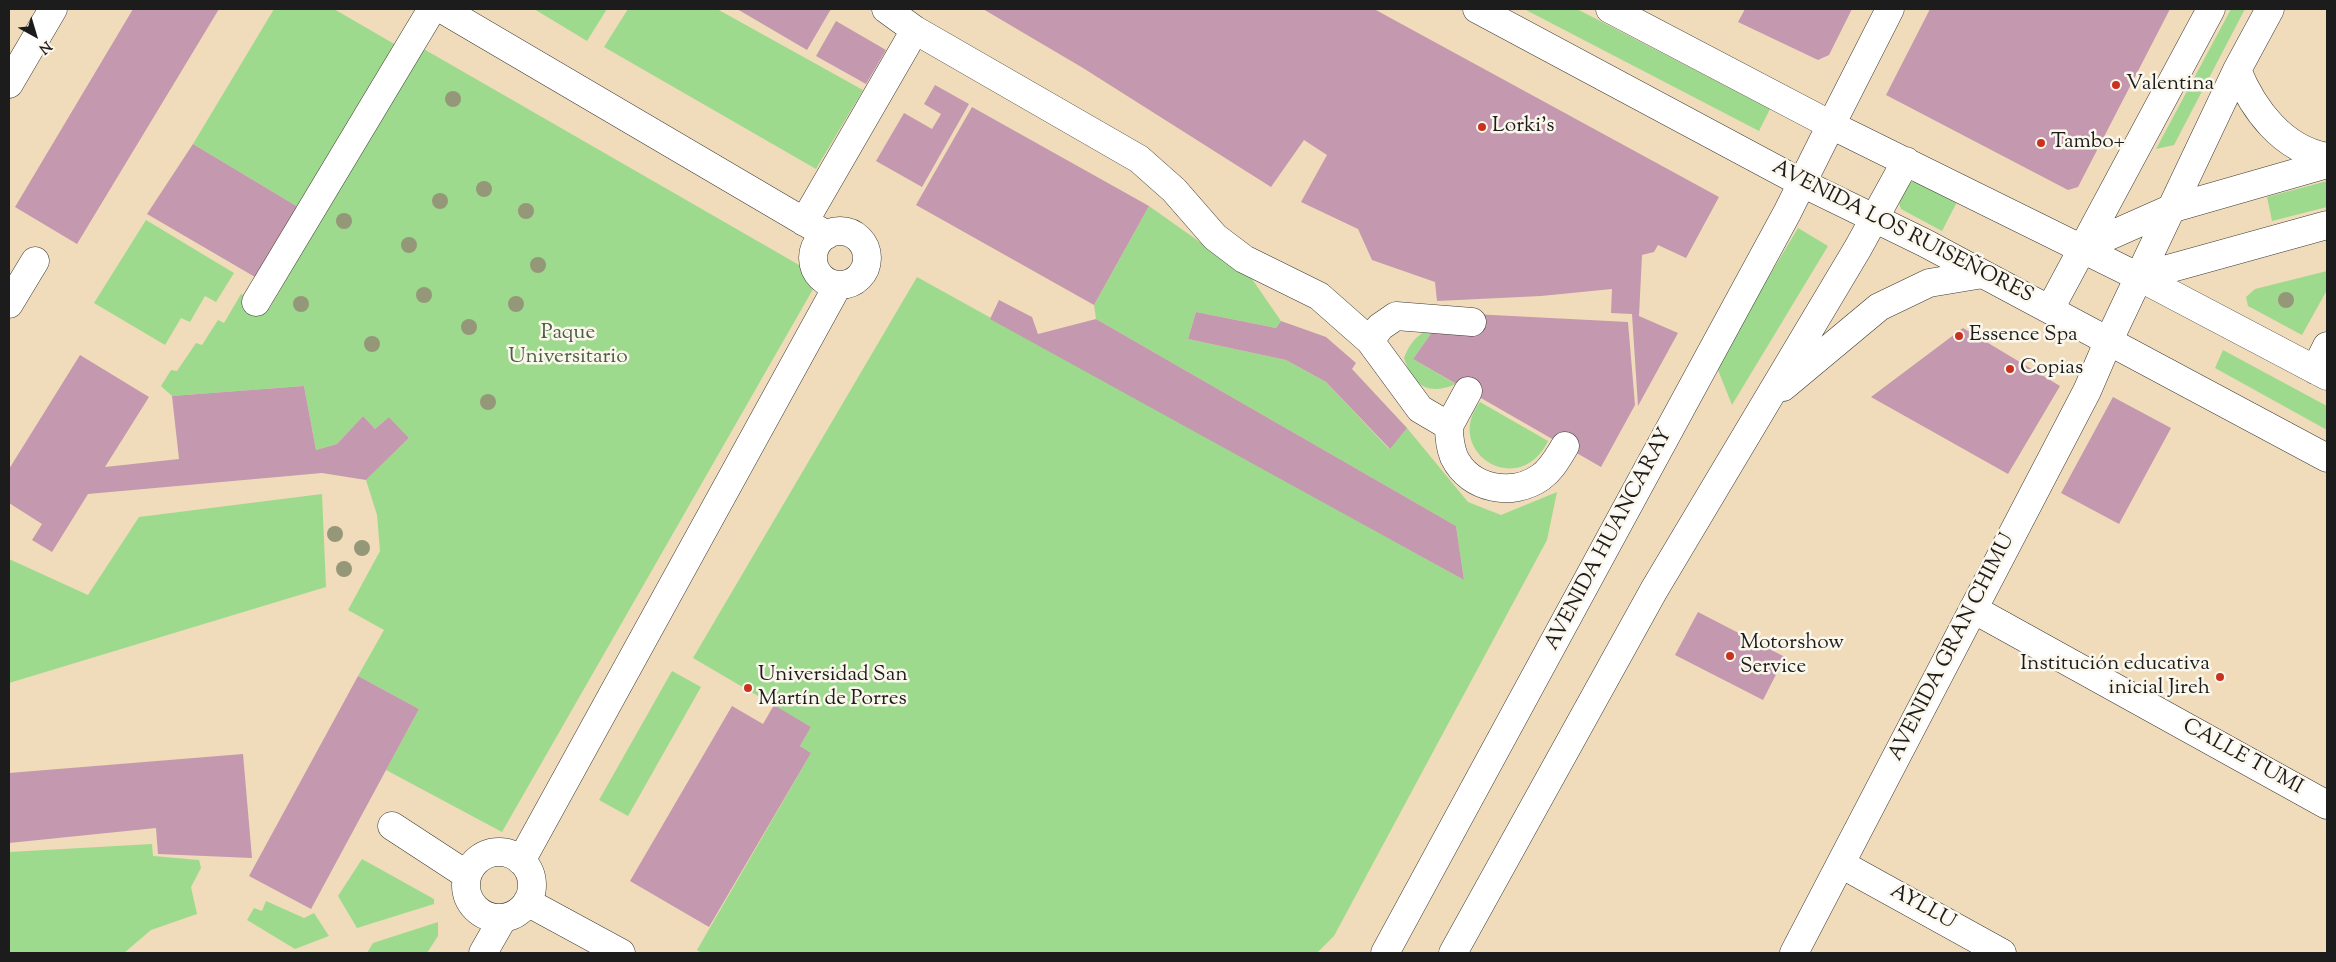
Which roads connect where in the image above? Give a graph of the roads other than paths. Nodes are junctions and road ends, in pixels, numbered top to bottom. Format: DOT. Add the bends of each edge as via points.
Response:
graph roads {
  1 [pos="53,9"];
  2 [pos="432,9"];
  3 [pos="442,9"];
  4 [pos="886,9"];
  5 [pos="1477,9"];
  6 [pos="1610,9"];
  7 [pos="1890,9"];
  8 [pos="2211,9"];
  9 [pos="2270,9"];
  10 [pos="915,30"];
  11 [pos="2236,70"];
  12 [pos="9,84"];
  13 [pos="1831,125"];
  14 [pos="2327,157"];
  15 [pos="1906,161"];
  16 [pos="2327,164"];
  17 [pos="1802,183"];
  18 [pos="2170,209"];
  19 [pos="1874,218"];
  20 [pos="804,222"];
  21 [pos="2327,225"];
  22 [pos="827,235"];
  23 [pos="2082,248"];
  24 [pos="35,261"];
  25 [pos="1983,274"];
  26 [pos="2139,277"];
  27 [pos="838,285"];
  28 [pos="256,302"];
  29 [pos="9,304"];
  30 [pos="2050,309"];
  31 [pos="1472,322"];
  32 [pos="2109,340"];
  33 [pos="1370,341"];
  34 [pos="2327,346"];
  35 [pos="2321,373"];
  36 [pos="1468,391"];
  37 [pos="1764,404"];
  38 [pos="1449,426"];
  39 [pos="1565,446"];
  40 [pos="2327,458"];
  41 [pos="1973,609"];
  42 [pos="2327,805"];
  43 [pos="392,826"];
  44 [pos="522,861"];
  45 [pos="1841,864"];
  46 [pos="467,875"];
  47 [pos="527,902"];
  48 [pos="503,918"];
  49 [pos="483,953"];
  50 [pos="621,953"];
  51 [pos="1386,953"];
  52 [pos="1453,953"];
  53 [pos="1794,953"];
  54 [pos="2002,953"];
  1 -- 12 [label="main road"];
  2 -- 28 [label="main road"];
  3 -- 20 [label="main road"];
  4 -- 10 [label="main road"];
  5 -- 17 [label="main road, AVENIDA LOS RUISEÑORES"];
  6 -- 13 [label="main road"];
  7 -- 13 [label="main road, AVENIDA HUANCARAY"];
  8 -- 23 [label="main road"];
  9 -- 11 [label="main road, AVENIDA GRAN CHIMU"];
  10 -- 20 [label="main road"];
  10 -- 33 [label="main road" via="1139,159 1174,190 1215,237 1244,259 1319,296"];
  11 -- 14 [label="main road" via="2249,96 2273,128 2301,148"];
  11 -- 18 [label="main road, AVENIDA GRAN CHIMU"];
  13 -- 15 [label="main road"];
  13 -- 17 [label="main road, AVENIDA HUANCARAY"];
  15 -- 19 [label="main road"];
  15 -- 23 [label="main road"];
  16 -- 18 [label="main road"];
  17 -- 19 [label="main road, AVENIDA LOS RUISEÑORES"];
  17 -- 51 [label="main road, AVENIDA HUANCARAY"];
  18 -- 23 [label="main road"];
  18 -- 26 [label="main road, AVENIDA GRAN CHIMU"];
  19 -- 25 [label="main road, AVENIDA LOS RUISEÑORES"];
  19 -- 37 [label="main road"];
  20 -- 22 [label="main road"];
  21 -- 26 [label="main road"];
  22 -- 27 [label="main road" via="817,244 813,262 822,277"];
  22 -- 27 [label="main road" via="849,232 866,249 862,274 847,284"];
  23 -- 26 [label="main road"];
  23 -- 30 [label="main road"];
  24 -- 29 [label="main road"];
  25 -- 30 [label="main road, AVENIDA LOS RUISEÑORES"];
  25 -- 37 [label="main road" via="1929,284 1879,307"];
  26 -- 32 [label="main road, AVENIDA GRAN CHIMU"];
  26 -- 35 [label="main road"];
  27 -- 44 [label="main road"];
  30 -- 32 [label="main road, AVENIDA LOS RUISEÑORES"];
  31 -- 33 [label="main road" via="1396,316 1380,327"];
  32 -- 40 [label="main road, AVENIDA LOS RUISEÑORES"];
  32 -- 41 [label="main road, AVENIDA GRAN CHIMU"];
  33 -- 38 [label="main road" via="1420,409"];
  34 -- 35 [label="main road"];
  36 -- 38 [label="main road"];
  37 -- 52 [label="main road" via="1654,590"];
  38 -- 39 [label="main road" via="1449,442 1463,470 1479,482 1496,488 1513,488 1533,482 1551,468"];
  41 -- 42 [label="main road, CALLE TUMI"];
  41 -- 45 [label="main road, AVENIDA GRAN CHIMU"];
  43 -- 46 [label="main road"];
  44 -- 46 [label="main road" via="501,852 489,854 472,866"];
  44 -- 47 [label="main road" via="532,881"];
  45 -- 53 [label="main road, AVENIDA GRAN CHIMU"];
  45 -- 54 [label="main road, AYLLU"];
  46 -- 48 [label="main road" via="467,896 472,906 490,918"];
  47 -- 48 [label="main road" via="520,911"];
  47 -- 50 [label="main road"];
  48 -- 49 [label="main road"];
}
